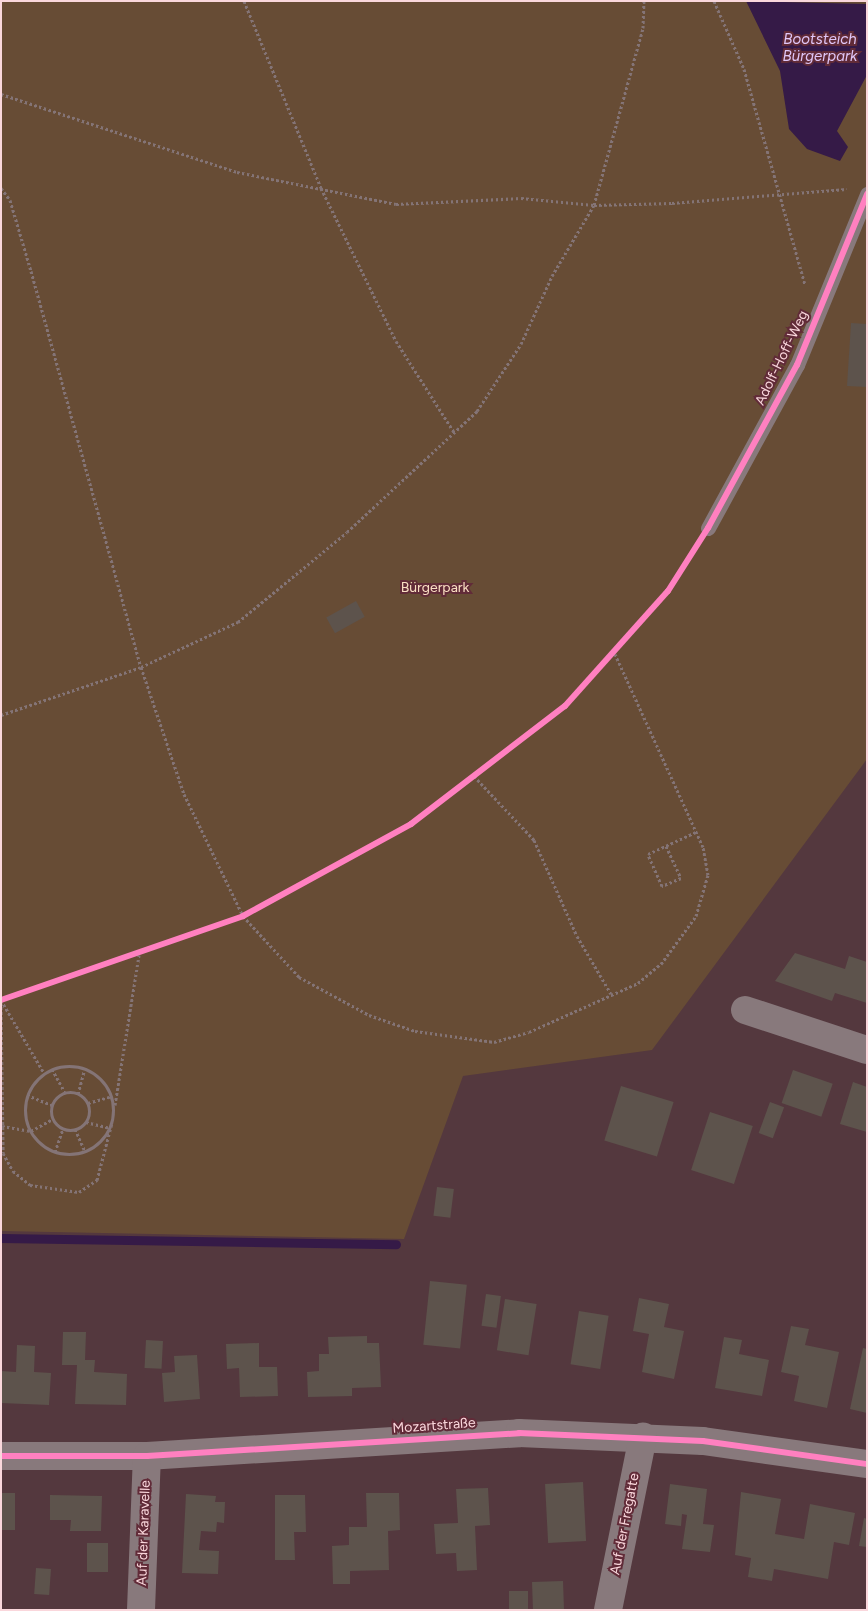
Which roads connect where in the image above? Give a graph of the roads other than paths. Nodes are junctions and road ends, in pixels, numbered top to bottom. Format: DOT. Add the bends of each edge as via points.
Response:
graph roads {
  1 [pos="867,194"];
  2 [pos="708,528"];
  3 [pos="745,1010"];
  4 [pos="867,1050"];
  5 [pos="643,1437"];
  6 [pos="1,1456"];
  7 [pos="147,1456"];
  8 [pos="867,1464"];
  9 [pos="140,1610"];
  10 [pos="608,1610"];
  1 -- 2 [label="lane, Adolf-Hoff-Weg" via="796,365"];
  3 -- 4 [label="street"];
  5 -- 7 [label="street, Mozartstraße" via="519,1433"];
  5 -- 8 [label="street, Mozartstraße" via="776,1449"];
  5 -- 10 [label="street, Auf der Fregatte"];
  6 -- 7 [label="street, Mozartstraße"];
  7 -- 9 [label="street, Auf der Karavelle"];
}
